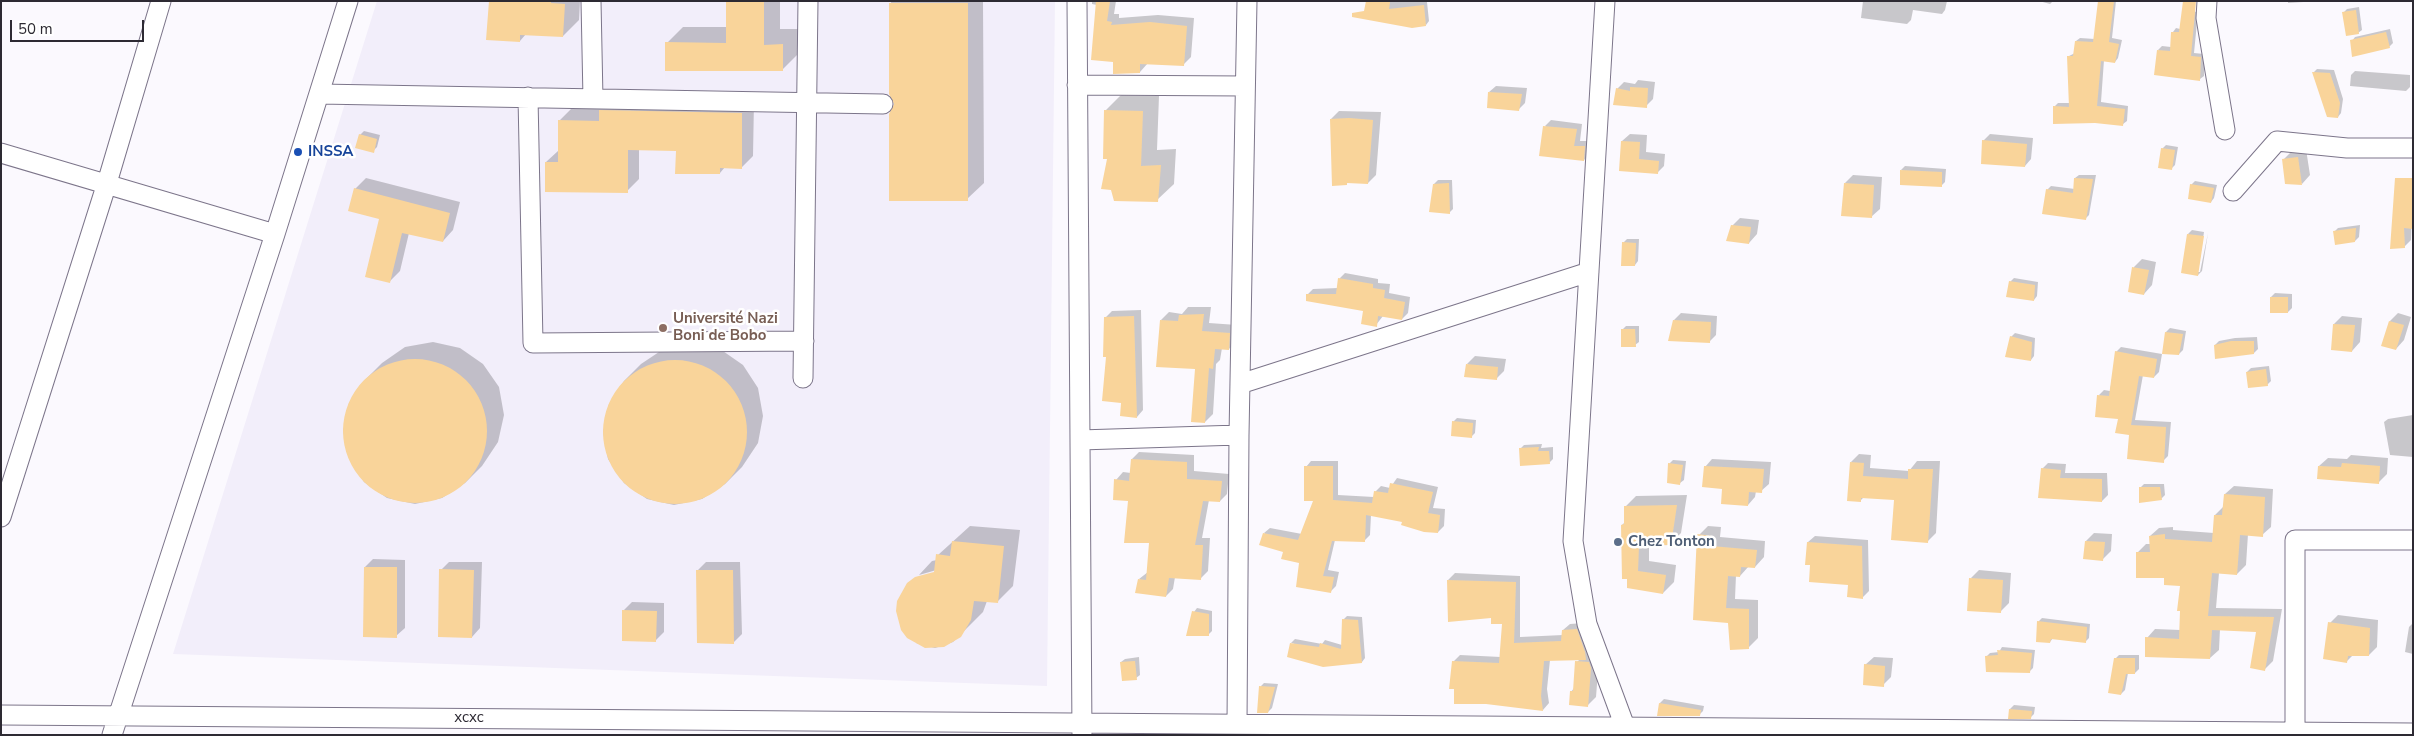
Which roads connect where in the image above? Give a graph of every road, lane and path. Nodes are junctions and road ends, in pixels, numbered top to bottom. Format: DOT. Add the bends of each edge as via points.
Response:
graph roads {
  1 [pos="161,1"];
  2 [pos="348,1"];
  3 [pos="591,1"];
  4 [pos="808,1"];
  5 [pos="1077,1"];
  6 [pos="1247,1"];
  7 [pos="1605,1"];
  8 [pos="2207,1"];
  9 [pos="1077,85"];
  10 [pos="1245,86"];
  11 [pos="319,94"];
  12 [pos="528,97"];
  13 [pos="593,99"];
  14 [pos="807,102"];
  15 [pos="883,104"];
  16 [pos="2225,130"];
  17 [pos="2413,148"];
  18 [pos="1,152"];
  19 [pos="107,183"];
  20 [pos="2233,191"];
  21 [pos="275,234"];
  22 [pos="1588,272"];
  23 [pos="804,341"];
  24 [pos="804,378"];
  25 [pos="1240,384"];
  26 [pos="1239,435"];
  27 [pos="1080,440"];
  28 [pos="1,517"];
  29 [pos="2413,540"];
  30 [pos="1,716"];
  31 [pos="1237,724"];
  32 [pos="115,726"];
  33 [pos="277,726"];
  34 [pos="658,727"];
  35 [pos="815,728"];
  36 [pos="1082,729"];
  37 [pos="1373,730"];
  38 [pos="1625,731"];
  39 [pos="2295,732"];
  40 [pos="2413,733"];
  1 -- 19 [label="street"];
  2 -- 11 [label="street"];
  3 -- 13 [label="street"];
  4 -- 14 [label="street"];
  5 -- 9 [label="street"];
  6 -- 10 [label="street"];
  7 -- 22 [label="street"];
  8 -- 16 [label="street" via="2206,18"];
  9 -- 10 [label="street"];
  9 -- 27 [label="street"];
  10 -- 25 [label="street"];
  11 -- 12 [label="street"];
  11 -- 21 [label="street"];
  12 -- 13 [label="street"];
  12 -- 23 [label="street" via="533,343"];
  13 -- 14 [label="street"];
  14 -- 15 [label="street"];
  14 -- 23 [label="street"];
  17 -- 20 [label="street" via="2347,148 2277,141"];
  18 -- 19 [label="street"];
  19 -- 21 [label="street"];
  19 -- 28 [label="street"];
  21 -- 32 [label="street"];
  22 -- 25 [label="street"];
  22 -- 38 [label="street" via="1573,541 1586,624"];
  23 -- 24 [label="street"];
  25 -- 26 [label="street"];
  26 -- 27 [label="street"];
  26 -- 31 [label="street"];
  27 -- 36 [label="street"];
  29 -- 39 [label="street" via="2295,540"];
  30 -- 32 [label="street, xcxc"];
  31 -- 36 [label="street, xcxc"];
  31 -- 37 [label="street, xcxc"];
  32 -- 33 [label="street, xcxc"];
  33 -- 34 [label="street, xcxc"];
  34 -- 35 [label="street, xcxc"];
  35 -- 36 [label="street, xcxc"];
  37 -- 38 [label="street, xcxc"];
  38 -- 39 [label="street, xcxc"];
  39 -- 40 [label="street, xcxc"];
}
